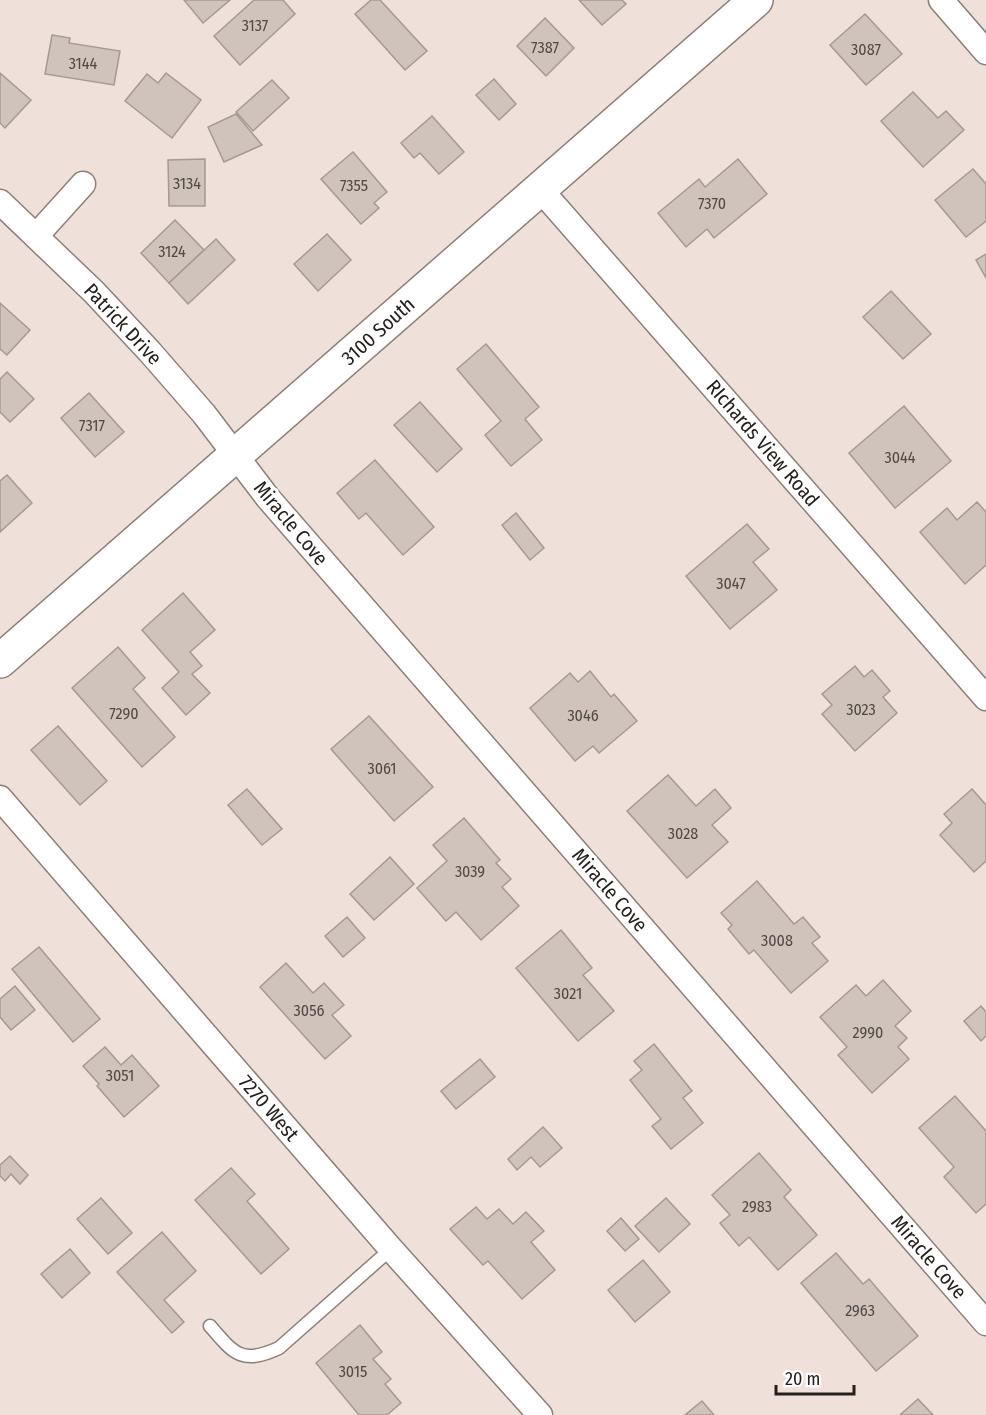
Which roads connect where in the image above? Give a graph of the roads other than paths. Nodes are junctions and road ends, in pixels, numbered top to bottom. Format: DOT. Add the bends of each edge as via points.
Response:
graph roads {
  1 [pos="756,0"];
  2 [pos="941,0"];
  3 [pos="986,52"];
  4 [pos="83,184"];
  5 [pos="539,188"];
  6 [pos="0,202"];
  7 [pos="36,236"];
  8 [pos="236,456"];
  9 [pos="0,661"];
  10 [pos="986,698"];
  11 [pos="0,798"];
  12 [pos="391,1249"];
  13 [pos="986,1323"];
  14 [pos="210,1326"];
  15 [pos="540,1415"];
  1 -- 5 [label="street, 3100 South"];
  2 -- 3 [label="street"];
  4 -- 7 [label="street"];
  5 -- 8 [label="street, 3100 South"];
  5 -- 10 [label="street, RIchards View Road"];
  6 -- 7 [label="street, Patrick Drive"];
  7 -- 8 [label="street, Patrick Drive" via="150,352"];
  8 -- 9 [label="street, 3100 South"];
  8 -- 13 [label="street, Miracle Cove" via="276,507"];
  11 -- 12 [label="street, 7270 West"];
  12 -- 14 [label="lane" via="279,1348 261,1356 246,1356 230,1349"];
  12 -- 15 [label="street, 7270 West"];
}
